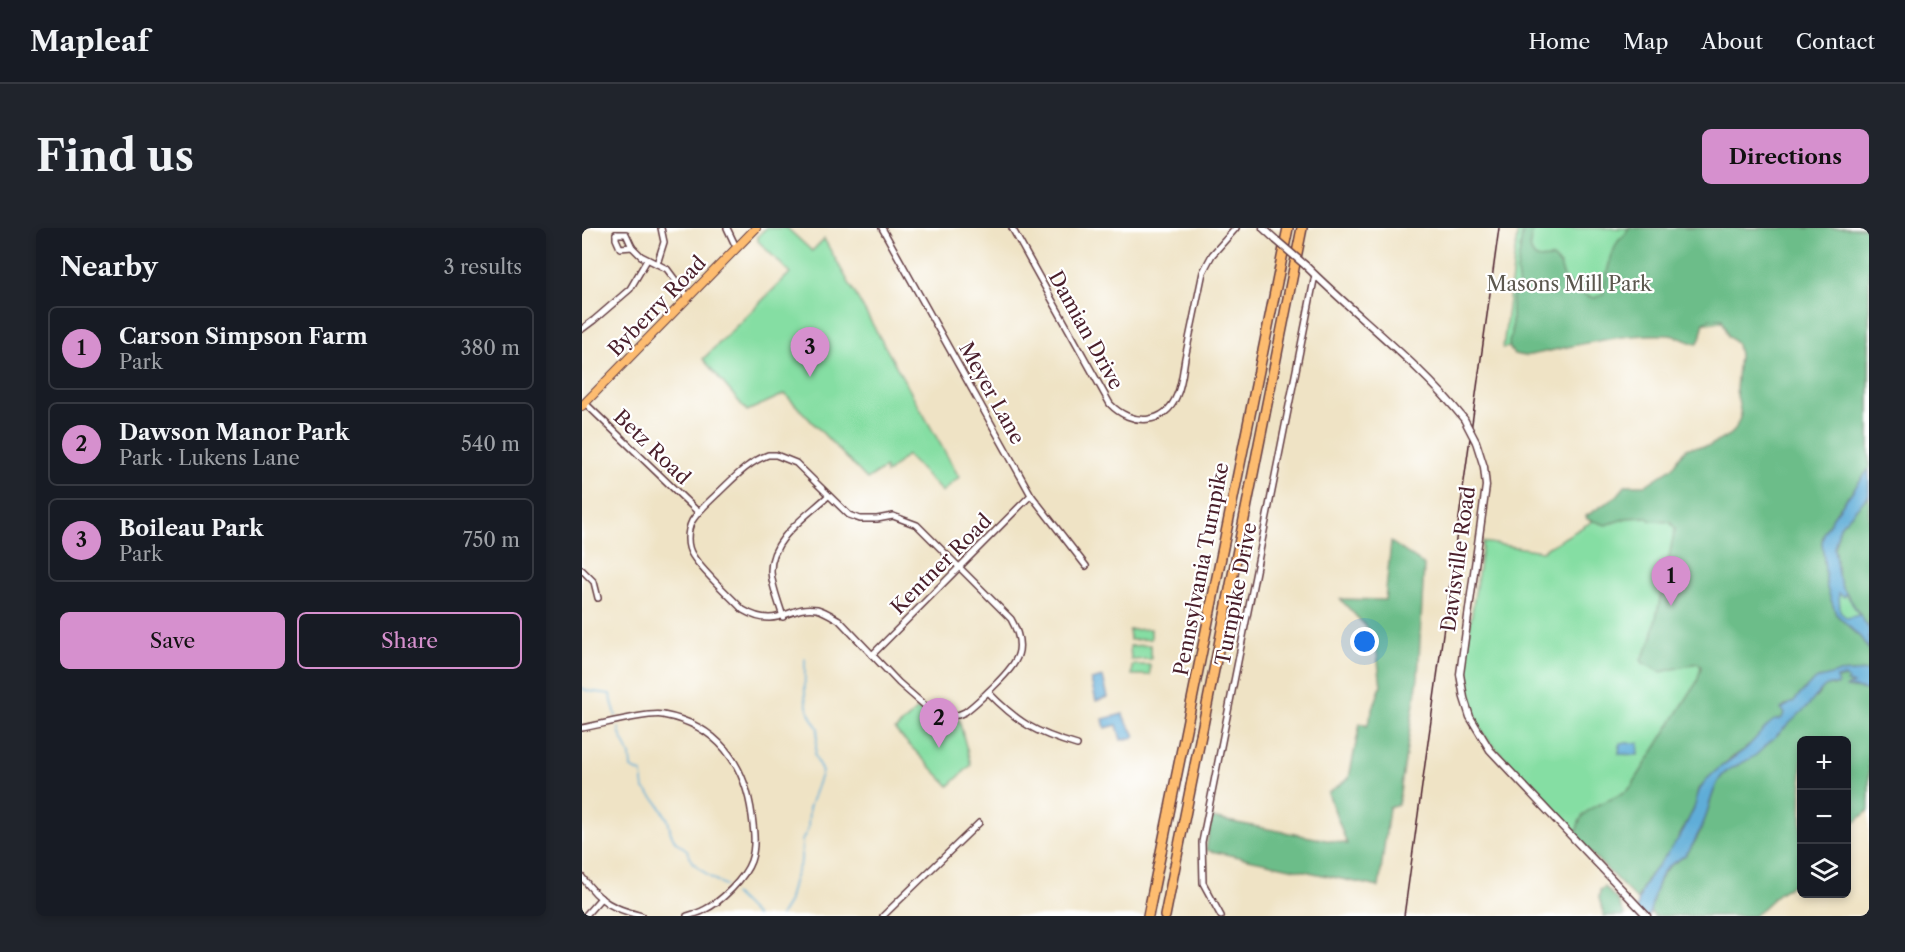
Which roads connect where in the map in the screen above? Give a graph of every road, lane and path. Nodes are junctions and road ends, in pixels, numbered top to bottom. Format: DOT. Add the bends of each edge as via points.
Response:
graph roads {
  1 [pos="609,228"];
  2 [pos="661,228"];
  3 [pos="727,228"];
  4 [pos="756,228"];
  5 [pos="882,228"];
  6 [pos="1012,228"];
  7 [pos="1236,228"];
  8 [pos="1263,228"];
  9 [pos="1288,228"];
  10 [pos="1302,228"];
  11 [pos="616,234"];
  12 [pos="633,247"];
  13 [pos="736,247"];
  14 [pos="646,260"];
  15 [pos="657,264"];
  16 [pos="1315,275"];
  17 [pos="688,297"];
  18 [pos="582,328"];
  19 [pos="584,405"];
  20 [pos="1031,495"];
  21 [pos="828,496"];
  22 [pos="698,512"];
  23 [pos="1086,566"];
  24 [pos="958,568"];
  25 [pos="582,570"];
  26 [pos="598,598"];
  27 [pos="783,617"];
  28 [pos="872,655"];
  29 [pos="988,692"];
  30 [pos="582,728"];
  31 [pos="1077,745"];
  32 [pos="979,823"];
  33 [pos="582,877"];
  34 [pos="601,898"];
  35 [pos="585,916"];
  36 [pos="642,916"];
  37 [pos="687,916"];
  38 [pos="882,916"];
  39 [pos="1148,916"];
  40 [pos="1165,916"];
  41 [pos="1221,916"];
  42 [pos="1647,916"];
  1 -- 11 [label="street"];
  2 -- 15 [label="street" via="664,242"];
  3 -- 13 [label="street"];
  4 -- 13 [label="main road, Byberry Road"];
  5 -- 20 [label="street, Meyer Lane"];
  6 -- 7 [label="street, Damian Drive" via="1110,404 1119,413 1141,421 1165,412 1178,394 1203,272"];
  8 -- 16 [label="street, Davisville Road, bridge"];
  9 -- 39 [label="highway, Pennsylvania Turnpike"];
  10 -- 40 [label="highway, Pennsylvania Turnpike"];
  11 -- 12 [label="street" via="626,234"];
  11 -- 12 [label="street" via="620,248"];
  12 -- 14 [label="street"];
  13 -- 17 [label="main road, Byberry Road"];
  14 -- 15 [label="street"];
  14 -- 18 [label="street" via="630,289"];
  15 -- 17 [label="street" via="671,274"];
  16 -- 41 [label="street, Turnpike Drive" via="1202,842 1203,883"];
  16 -- 42 [label="street, Davisville Road, bridge" via="1451,402 1476,442 1486,486 1460,674 1470,717 1490,750"];
  17 -- 19 [label="main road, Byberry Road"];
  19 -- 22 [label="street, Betz Road"];
  20 -- 23 [label="street, Meyer Lane"];
  20 -- 24 [label="street, Kentner Road"];
  21 -- 22 [label="street" via="796,463 768,455 743,470"];
  21 -- 24 [label="street" via="849,515 860,519 907,519"];
  21 -- 27 [label="street" via="786,536 774,554 771,571"];
  22 -- 27 [label="street" via="689,532 692,556 743,610 761,618"];
  24 -- 28 [label="street, Kentner Road"];
  24 -- 29 [label="street" via="1011,619 1018,632 1015,665"];
  25 -- 26 [label="street" via="594,582"];
  27 -- 28 [label="street" via="810,609 827,612"];
  28 -- 29 [label="street" via="930,710 944,716 965,712"];
  29 -- 31 [label="street" via="1021,723"];
  30 -- 37 [label="street" via="660,714 695,724 722,743 744,778 755,837 751,862 732,890 705,910"];
  32 -- 38 [label="street"];
  33 -- 34 [label="street"];
  34 -- 35 [label="street"];
  34 -- 36 [label="street" via="616,909"];
}
